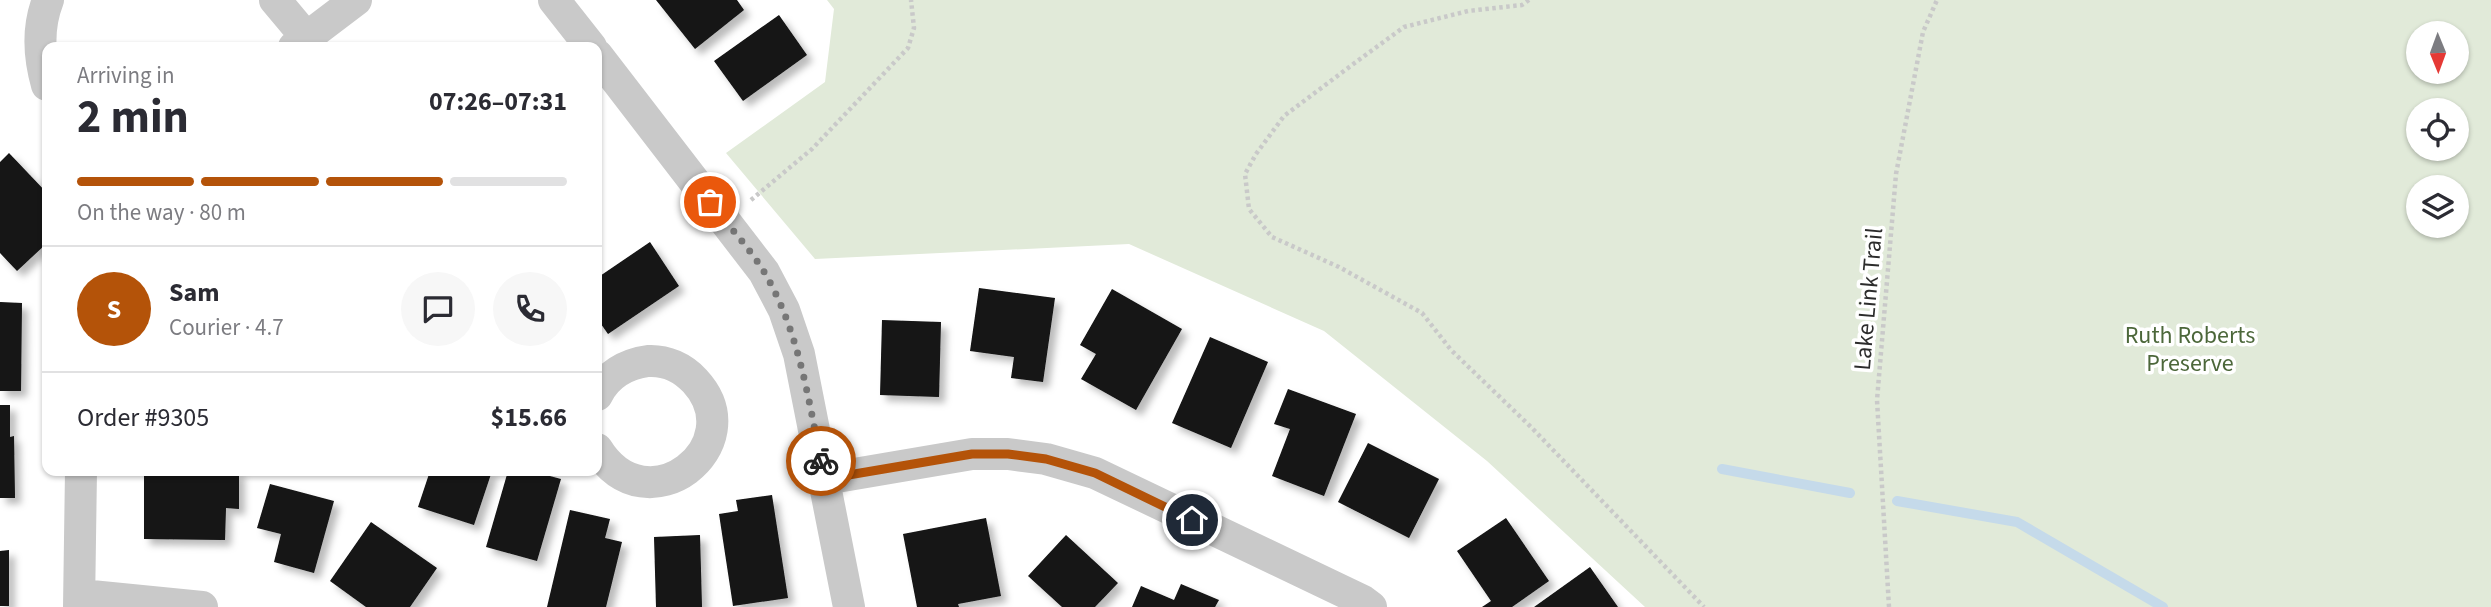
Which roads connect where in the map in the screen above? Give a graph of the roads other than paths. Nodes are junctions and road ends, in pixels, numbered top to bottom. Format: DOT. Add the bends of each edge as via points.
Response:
graph roads {
  1 [pos="48,0"];
  2 [pos="275,0"];
  3 [pos="356,0"];
  4 [pos="554,0"];
  5 [pos="300,42"];
  6 [pos="587,42"];
  7 [pos="602,62"];
  8 [pos="42,68"];
  9 [pos="602,385"];
  10 [pos="602,457"];
  11 [pos="81,476"];
  12 [pos="825,479"];
  13 [pos="80,601"];
  14 [pos="202,607"];
  15 [pos="849,607"];
  16 [pos="1371,607"];
  1 -- 8 [label="street" via="40,31"];
  2 -- 5 [label="street"];
  3 -- 5 [label="street"];
  4 -- 6 [label="street"];
  7 -- 12 [label="street" via="764,272 799,354"];
  9 -- 10 [label="street" via="633,363 671,364 701,387 712,424 709,443 698,461 662,482 641,482 622,475"];
  11 -- 13 [label="street"];
  12 -- 15 [label="street"];
  12 -- 16 [label="street" via="972,454 1046,459 1095,473"];
  13 -- 14 [label="street"];
}
